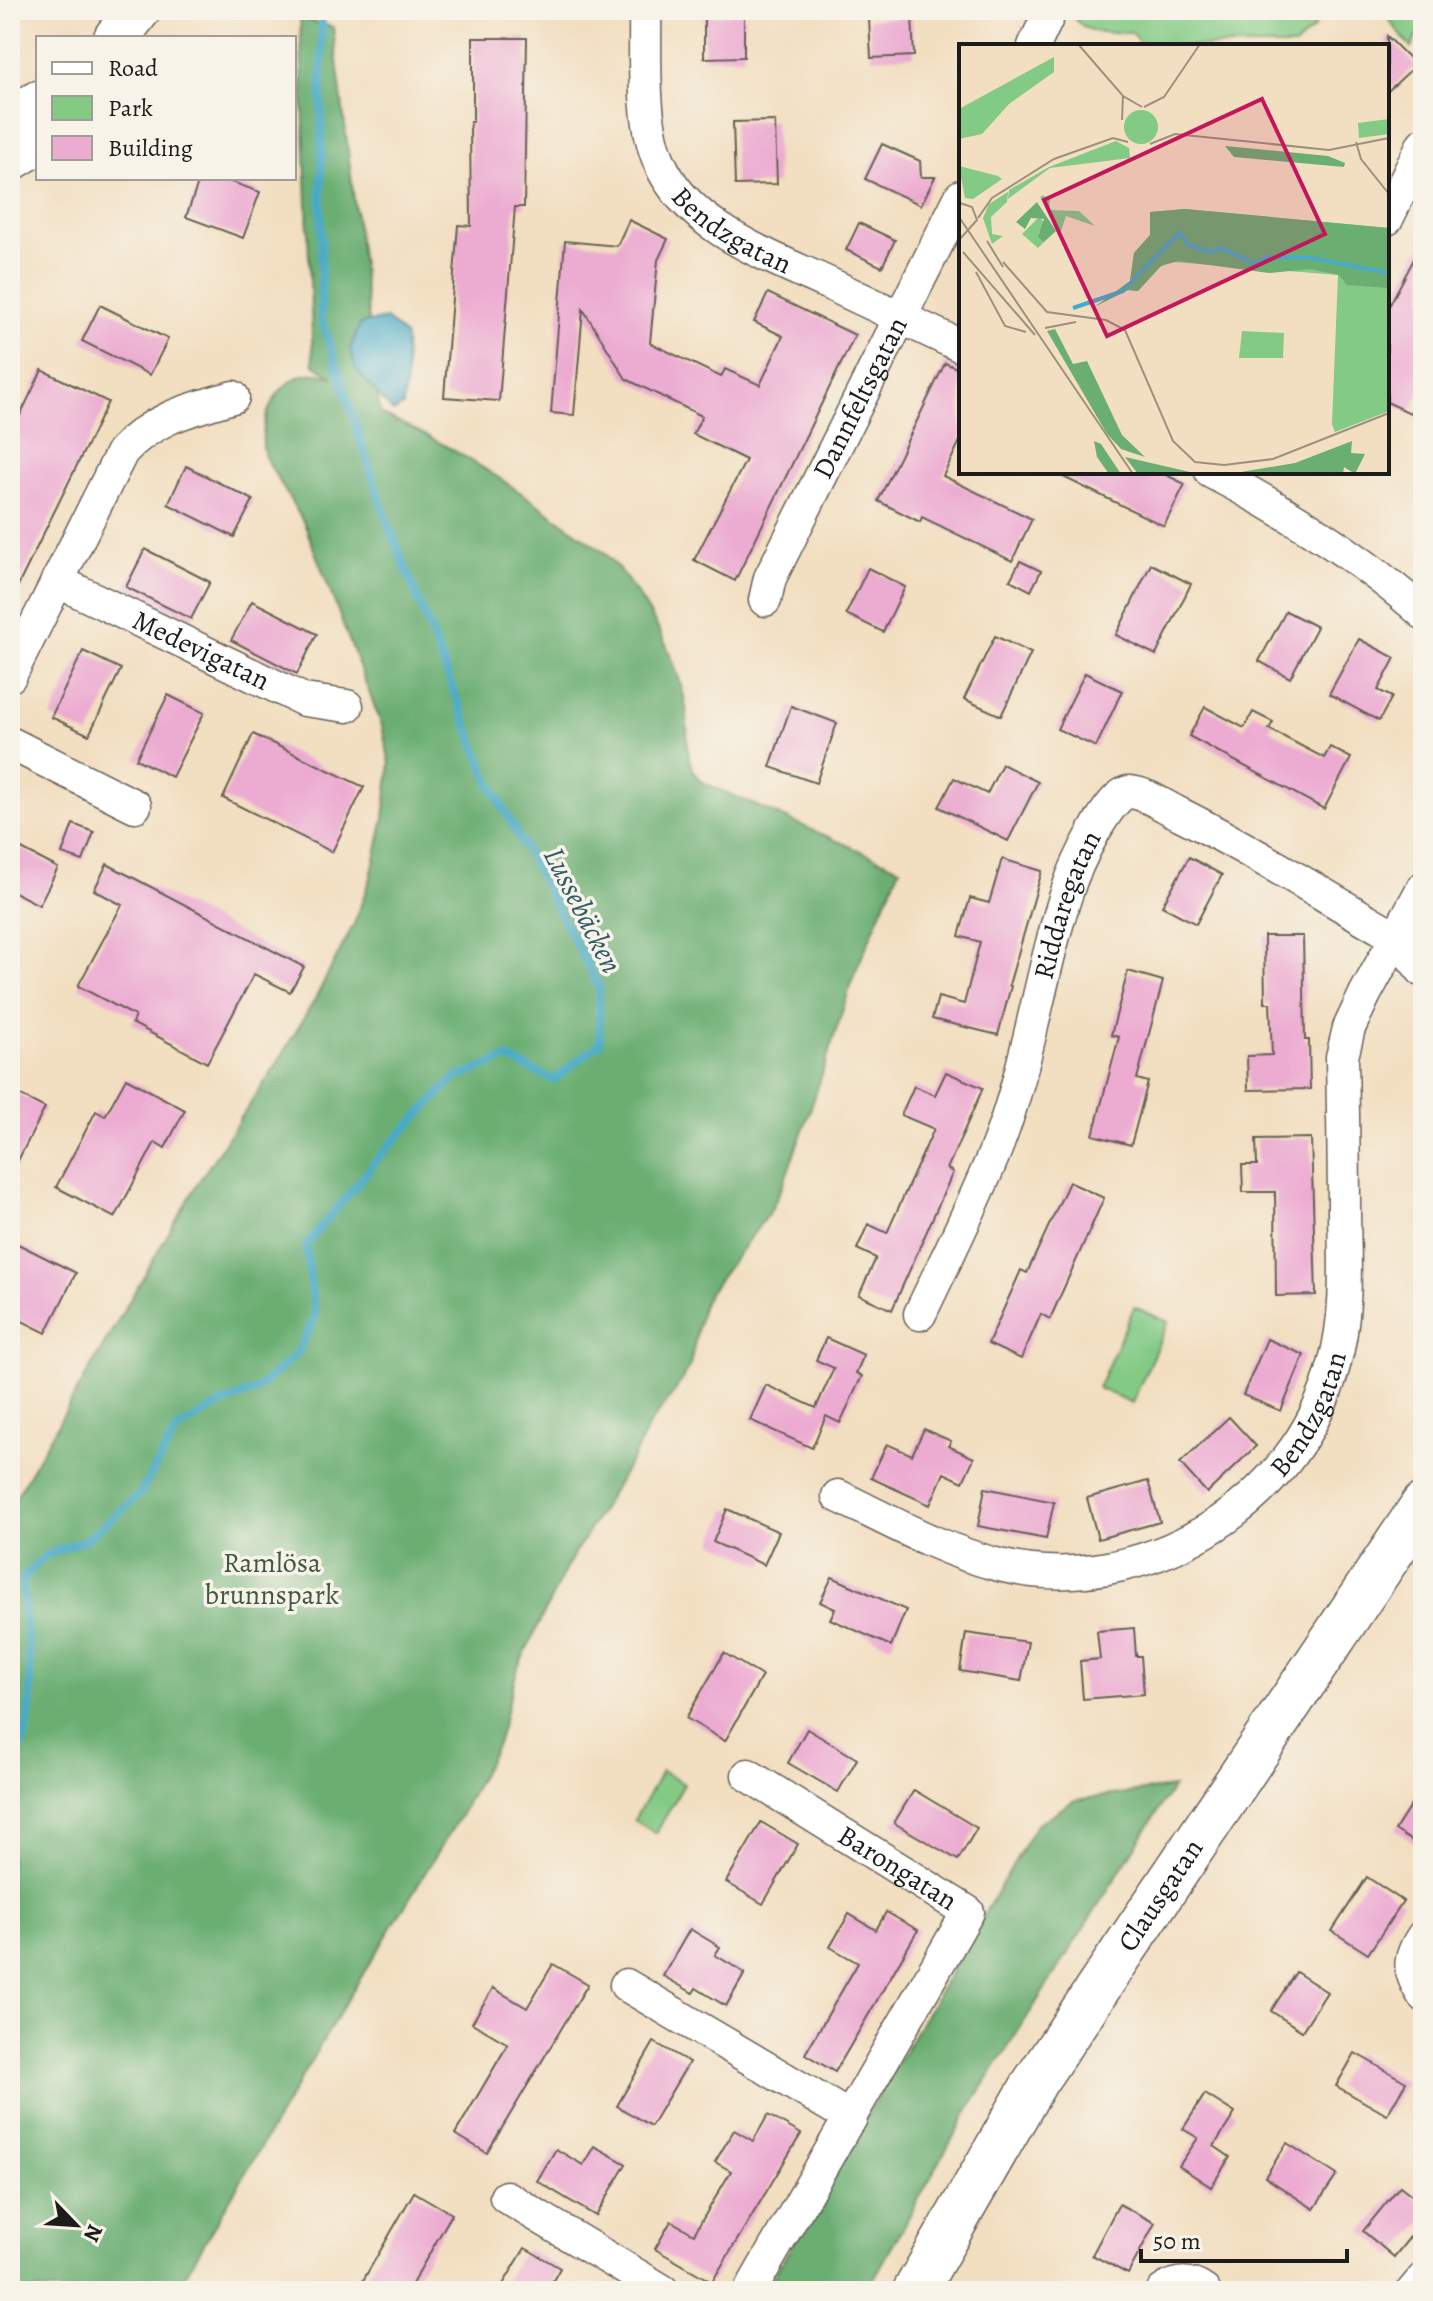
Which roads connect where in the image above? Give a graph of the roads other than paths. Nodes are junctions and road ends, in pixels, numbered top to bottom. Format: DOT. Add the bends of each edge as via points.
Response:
graph roads {
  1 [pos="138,10"];
  2 [pos="167,10"];
  3 [pos="645,10"];
  4 [pos="1051,10"];
  5 [pos="118,36"];
  6 [pos="152,36"];
  7 [pos="1035,44"];
  8 [pos="36,104"];
  9 [pos="10,120"];
  10 [pos="36,143"];
  11 [pos="1423,144"];
  12 [pos="10,159"];
  13 [pos="959,200"];
  14 [pos="1389,215"];
  15 [pos="902,318"];
  16 [pos="959,345"];
  17 [pos="233,397"];
  18 [pos="1220,474"];
  19 [pos="1261,483"];
  20 [pos="57,581"];
  21 [pos="765,600"];
  22 [pos="1423,613"];
  23 [pos="10,676"];
  24 [pos="347,706"];
  25 [pos="10,743"];
  26 [pos="135,806"];
  27 [pos="1423,888"];
  28 [pos="1409,940"];
  29 [pos="1423,971"];
  30 [pos="920,1314"];
  31 [pos="838,1496"];
  32 [pos="1422,1506"];
  33 [pos="748,1775"];
  34 [pos="1423,1936"];
  35 [pos="626,1985"];
  36 [pos="1423,1995"];
  37 [pos="851,2118"];
  38 [pos="506,2197"];
  39 [pos="1423,2279"];
  40 [pos="663,2291"];
  41 [pos="750,2291"];
  42 [pos="915,2291"];
  43 [pos="1163,2291"];
  44 [pos="1204,2291"];
  45 [pos="1413,2291"];
  1 -- 5 [label="main road"];
  2 -- 6 [label="main road"];
  3 -- 15 [label="street, Bendzgatan" via="651,137 677,191 708,220 741,240"];
  4 -- 7 [label="street"];
  8 -- 9 [label="main road"];
  10 -- 12 [label="main road"];
  11 -- 14 [label="street"];
  13 -- 15 [label="street, Dannfeltsgatan"];
  15 -- 16 [label="street, Bendzgatan"];
  15 -- 21 [label="street, Dannfeltsgatan" via="770,578"];
  17 -- 20 [label="street" via="187,410 136,436 122,452"];
  18 -- 19 [label="street"];
  19 -- 22 [label="street"];
  20 -- 23 [label="street"];
  20 -- 24 [label="street, Medevigatan" via="304,700"];
  25 -- 26 [label="street"];
  27 -- 28 [label="street, Bendzgatan"];
  28 -- 29 [label="street, Riddaregatan"];
  28 -- 30 [label="street, Riddaregatan" via="1201,824 1135,794 1121,794 1105,811 1070,881 994,1154"];
  28 -- 31 [label="street, Bendzgatan" via="1349,1028 1342,1057 1345,1275 1334,1365 1302,1442 1254,1496 1226,1519 1130,1565 1039,1571 999,1565 935,1542"];
  32 -- 42 [label="main road, Clausgatan" via="1035,2082"];
  33 -- 37 [label="street, Barongatan" via="968,1912"];
  34 -- 36 [label="street" via="1412,1953 1412,1977"];
  35 -- 37 [label="street"];
  37 -- 41 [label="street, Barongatan"];
  38 -- 40 [label="street"];
  39 -- 45 [label="street"];
  43 -- 44 [label="street" via="1188,2283"];
}
